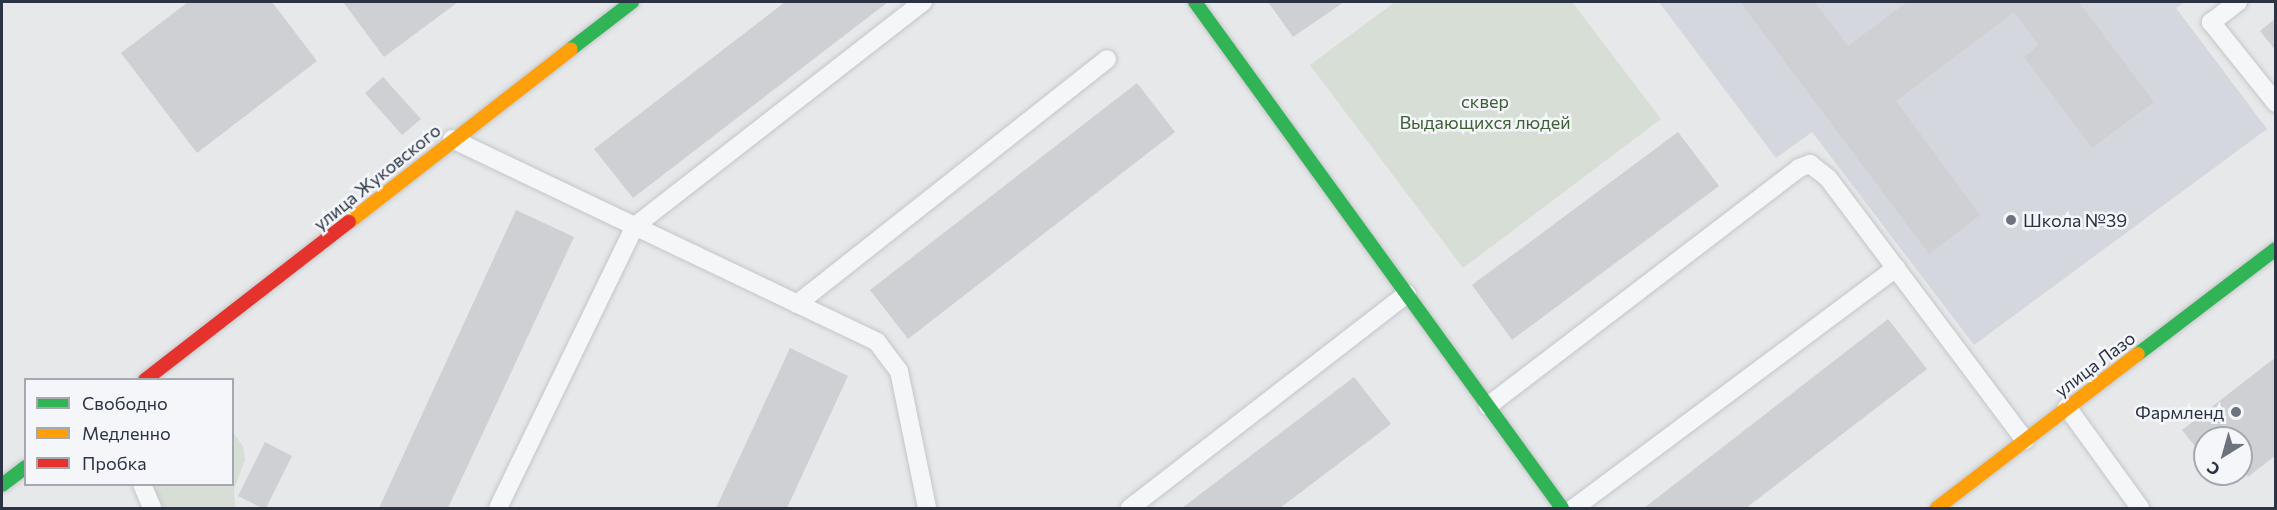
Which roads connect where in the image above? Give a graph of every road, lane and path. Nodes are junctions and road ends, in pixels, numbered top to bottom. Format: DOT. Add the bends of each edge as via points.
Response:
graph roads {
  1 [pos="632,2"];
  2 [pos="923,2"];
  3 [pos="1195,2"];
  4 [pos="2238,2"];
  5 [pos="1107,58"];
  6 [pos="2276,103"];
  7 [pos="452,139"];
  8 [pos="635,226"];
  9 [pos="2276,249"];
  10 [pos="1896,268"];
  11 [pos="1407,294"];
  12 [pos="797,304"];
  13 [pos="148,378"];
  14 [pos="1488,406"];
  15 [pos="2067,407"];
  16 [pos="2025,440"];
  17 [pos="24,468"];
  18 [pos="2,485"];
  19 [pos="143,486"];
  20 [pos="152,508"];
  21 [pos="498,508"];
  22 [pos="927,508"];
  23 [pos="1130,508"];
  24 [pos="1562,508"];
  25 [pos="1574,508"];
  26 [pos="1937,508"];
  27 [pos="2140,508"];
  1 -- 7 [label="street, улица Жуковского"];
  2 -- 8 [label="lane"];
  3 -- 11 [label="street"];
  4 -- 6 [label="lane" via="2211,22"];
  5 -- 12 [label="lane"];
  7 -- 8 [label="lane" via="515,173"];
  7 -- 13 [label="street, улица Жуковского"];
  8 -- 12 [label="lane"];
  8 -- 21 [label="lane"];
  9 -- 15 [label="street, улица Лазо"];
  10 -- 14 [label="lane" via="1828,178 1810,164 1799,168"];
  10 -- 16 [label="lane"];
  10 -- 25 [label="lane"];
  11 -- 14 [label="street"];
  11 -- 23 [label="lane"];
  12 -- 22 [label="lane" via="877,342 899,371"];
  14 -- 24 [label="street"];
  15 -- 16 [label="street, улица Лазо"];
  15 -- 27 [label="lane"];
  16 -- 26 [label="street, улица Лазо"];
  17 -- 18 [label="street"];
  19 -- 20 [label="lane"];
}
